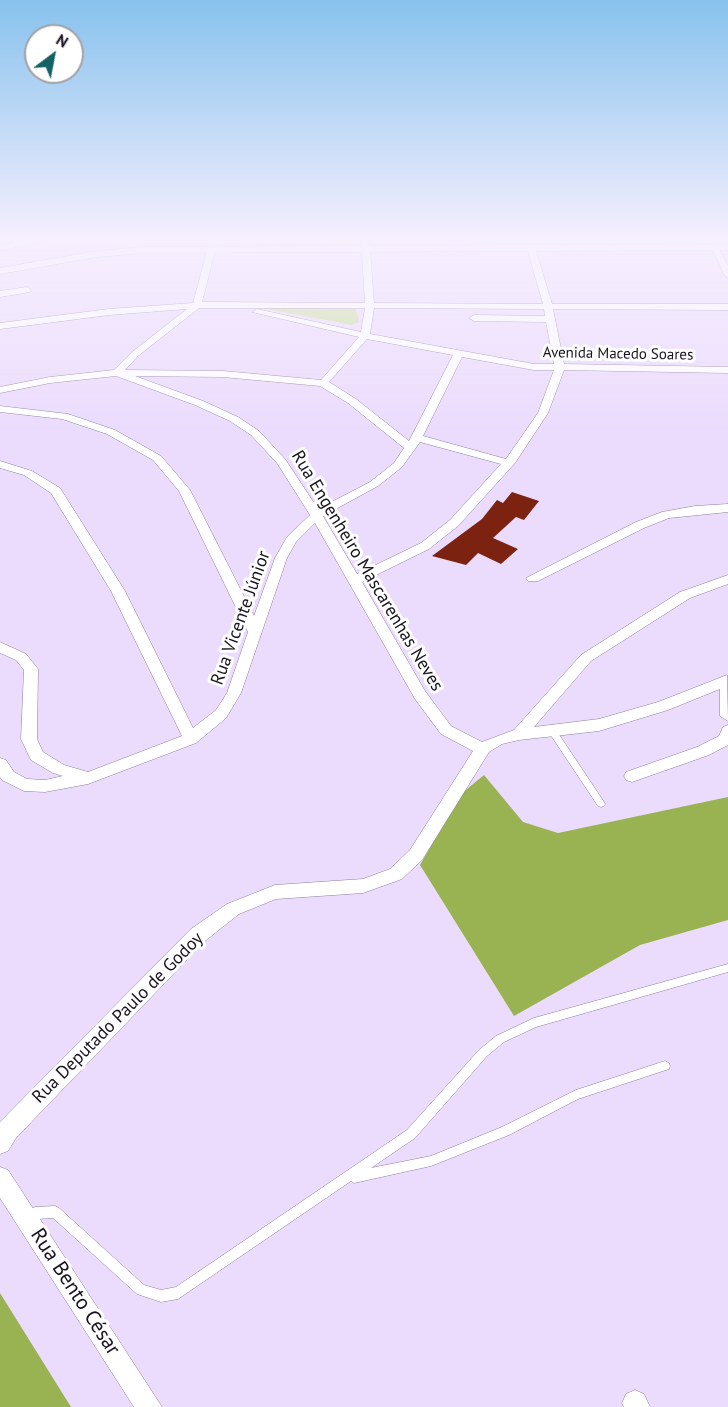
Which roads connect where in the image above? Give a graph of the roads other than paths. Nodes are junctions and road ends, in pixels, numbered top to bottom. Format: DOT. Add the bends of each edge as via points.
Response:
graph roads {
  1 [pos="198,302"];
  2 [pos="370,302"];
  3 [pos="547,302"];
  4 [pos="197,305"];
  5 [pos="370,305"];
  6 [pos="548,306"];
  7 [pos="728,307"];
  8 [pos="261,309"];
  9 [pos="474,318"];
  10 [pos="550,319"];
  11 [pos="0,326"];
  12 [pos="365,336"];
  13 [pos="458,354"];
  14 [pos="560,369"];
  15 [pos="728,370"];
  16 [pos="117,373"];
  17 [pos="323,383"];
  18 [pos="0,390"];
  19 [pos="0,409"];
  20 [pos="414,443"];
  21 [pos="509,463"];
  22 [pos="0,464"];
  23 [pos="728,508"];
  24 [pos="316,515"];
  25 [pos="533,578"];
  26 [pos="728,579"];
  27 [pos="354,581"];
  28 [pos="254,630"];
  29 [pos="0,647"];
  30 [pos="727,680"];
  31 [pos="728,716"];
  32 [pos="553,732"];
  33 [pos="728,732"];
  34 [pos="519,734"];
  35 [pos="191,739"];
  36 [pos="483,748"];
  37 [pos="0,764"];
  38 [pos="632,776"];
  39 [pos="88,778"];
  40 [pos="601,804"];
  41 [pos="728,968"];
  42 [pos="665,1066"];
  43 [pos="0,1143"];
  44 [pos="0,1178"];
  45 [pos="350,1178"];
  46 [pos="27,1219"];
  47 [pos="149,1407"];
  1 -- 4 [label="street"];
  2 -- 5 [label="street"];
  3 -- 6 [label="street"];
  4 -- 8 [label="street, Avenida Macedo Soares"];
  4 -- 11 [label="street, Avenida Macedo Soares"];
  4 -- 16 [label="street"];
  5 -- 6 [label="street"];
  5 -- 8 [label="street"];
  5 -- 12 [label="street"];
  6 -- 7 [label="street"];
  6 -- 10 [label="street"];
  8 -- 12 [label="street, Avenida Macedo Soares"];
  9 -- 10 [label="street"];
  10 -- 14 [label="street"];
  12 -- 13 [label="street, Avenida Macedo Soares"];
  12 -- 17 [label="street"];
  13 -- 14 [label="street, Avenida Macedo Soares"];
  13 -- 20 [label="street, Rua Vicente Júnior"];
  14 -- 15 [label="street, Avenida Macedo Soares"];
  14 -- 21 [label="street" via="543,413"];
  16 -- 17 [label="street" via="223,374"];
  16 -- 18 [label="street"];
  16 -- 24 [label="street, Rua Engenheiro Mascarenhas Neves" via="199,403 255,433 281,461"];
  17 -- 20 [label="street"];
  19 -- 28 [label="street" via="64,416 111,432 157,458 184,490"];
  20 -- 21 [label="street"];
  20 -- 24 [label="street, Rua Vicente Júnior" via="398,465 374,484"];
  21 -- 27 [label="street" via="454,523 425,546"];
  22 -- 35 [label="street" via="28,473 56,491 118,591"];
  23 -- 25 [label="street" via="666,515"];
  24 -- 27 [label="street, Rua Engenheiro Mascarenhas Neves"];
  24 -- 28 [label="street, Rua Vicente Júnior" via="291,540 280,558"];
  26 -- 34 [label="street" via="685,594 586,658"];
  27 -- 36 [label="street, Rua Engenheiro Mascarenhas Neves" via="420,695 446,730"];
  28 -- 35 [label="street, Rua Vicente Júnior" via="234,693 220,714"];
  29 -- 39 [label="street" via="21,657 31,669 29,740 37,756 59,769"];
  30 -- 31 [label="street"];
  30 -- 32 [label="street" via="620,719"];
  32 -- 34 [label="street"];
  32 -- 40 [label="lane"];
  33 -- 38 [label="street" via="726,739 703,751"];
  34 -- 36 [label="street"];
  35 -- 39 [label="street, Rua Vicente Júnior"];
  36 -- 43 [label="street, Rua Deputado Paulo de Godoy" via="416,855 396,874 363,886 275,892 233,909 198,935 8,1130"];
  37 -- 39 [label="street, Rua Vicente Júnior" via="8,776 24,785 45,786"];
  41 -- 45 [label="lane" via="534,1023 500,1039 411,1134"];
  42 -- 45 [label="lane" via="576,1095 505,1131 430,1161"];
  44 -- 46 [label="street, Rua Bento César"];
  45 -- 46 [label="lane" via="178,1293 161,1296 141,1290 55,1212 35,1213"];
  46 -- 47 [label="street, Rua Bento César"];
}
